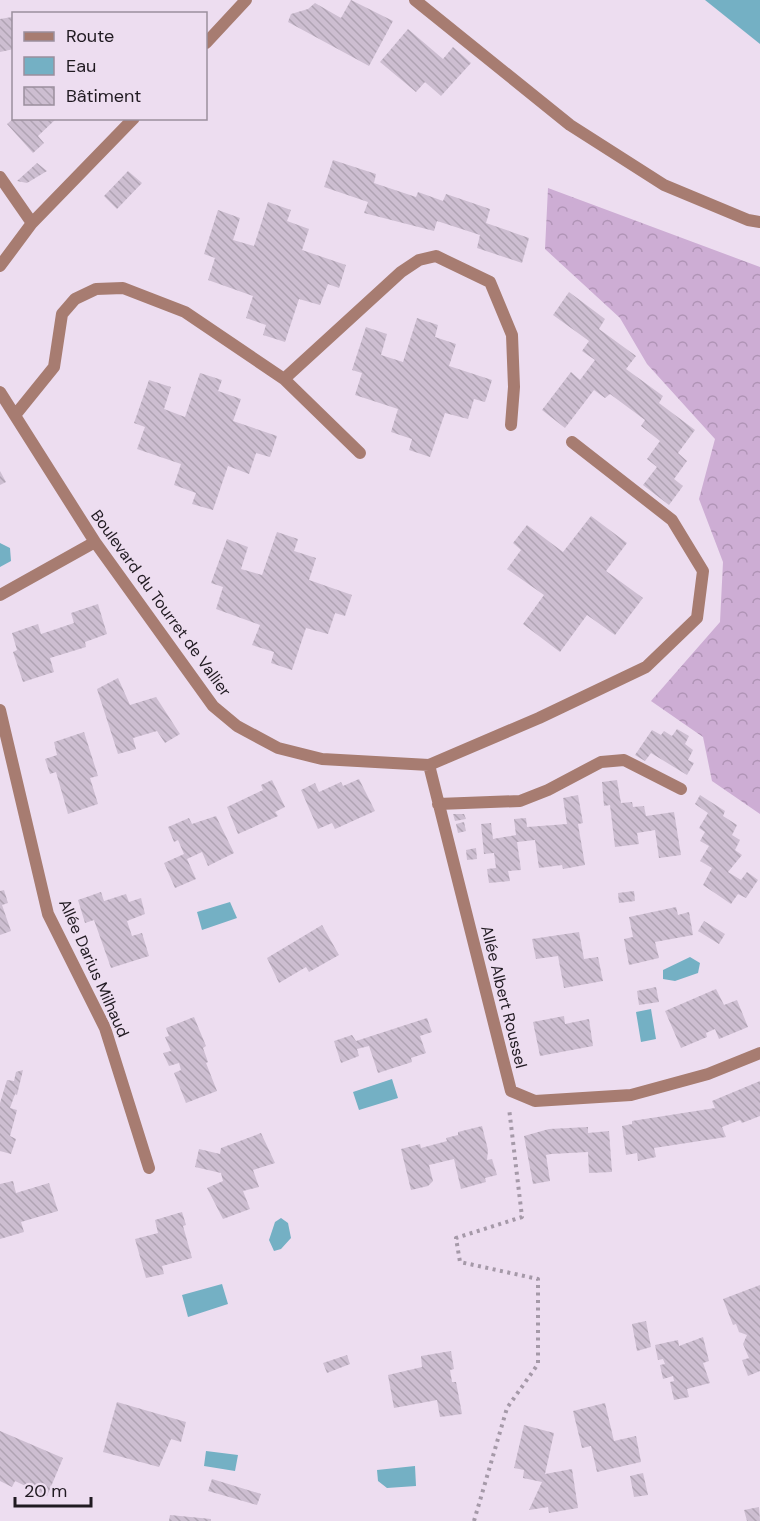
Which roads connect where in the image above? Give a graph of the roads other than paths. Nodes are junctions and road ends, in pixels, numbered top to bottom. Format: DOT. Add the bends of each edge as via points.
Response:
graph roads {
  1 [pos="246,0"];
  2 [pos="415,0"];
  3 [pos="207,42"];
  4 [pos="132,120"];
  5 [pos="0,177"];
  6 [pos="760,222"];
  7 [pos="32,223"];
  8 [pos="0,266"];
  9 [pos="284,379"];
  10 [pos="0,392"];
  11 [pos="16,414"];
  12 [pos="511,426"];
  13 [pos="572,442"];
  14 [pos="360,453"];
  15 [pos="95,542"];
  16 [pos="0,595"];
  17 [pos="0,710"];
  18 [pos="429,765"];
  19 [pos="681,789"];
  20 [pos="438,804"];
  21 [pos="760,1053"];
  22 [pos="149,1168"];
  1 -- 3 [label="street"];
  2 -- 6 [label="street" via="570,125 664,184"];
  4 -- 7 [label="street"];
  5 -- 7 [label="street"];
  7 -- 8 [label="street"];
  9 -- 11 [label="street" via="185,312 123,288 96,290 75,299 62,314 54,367"];
  9 -- 12 [label="street" via="401,272 419,260 436,256 490,282 512,335"];
  9 -- 14 [label="street"];
  10 -- 11 [label="street, Boulevard du Tourret de Vallier"];
  11 -- 15 [label="street, Boulevard du Tourret de Vallier"];
  13 -- 18 [label="street, Boulevard du Tourret de Vallier" via="672,520 703,571 697,618 646,667"];
  15 -- 16 [label="street"];
  15 -- 18 [label="street, Boulevard du Tourret de Vallier" via="213,706 237,726 278,748 322,759"];
  17 -- 22 [label="street, Allée Darius Milhaud" via="48,914 105,1028"];
  18 -- 20 [label="street, Allée Albert Roussel"];
  19 -- 20 [label="street" via="624,760 601,762 520,801"];
  20 -- 21 [label="street, Allée Albert Roussel" via="511,1091 535,1101 631,1095 708,1074"];
}
